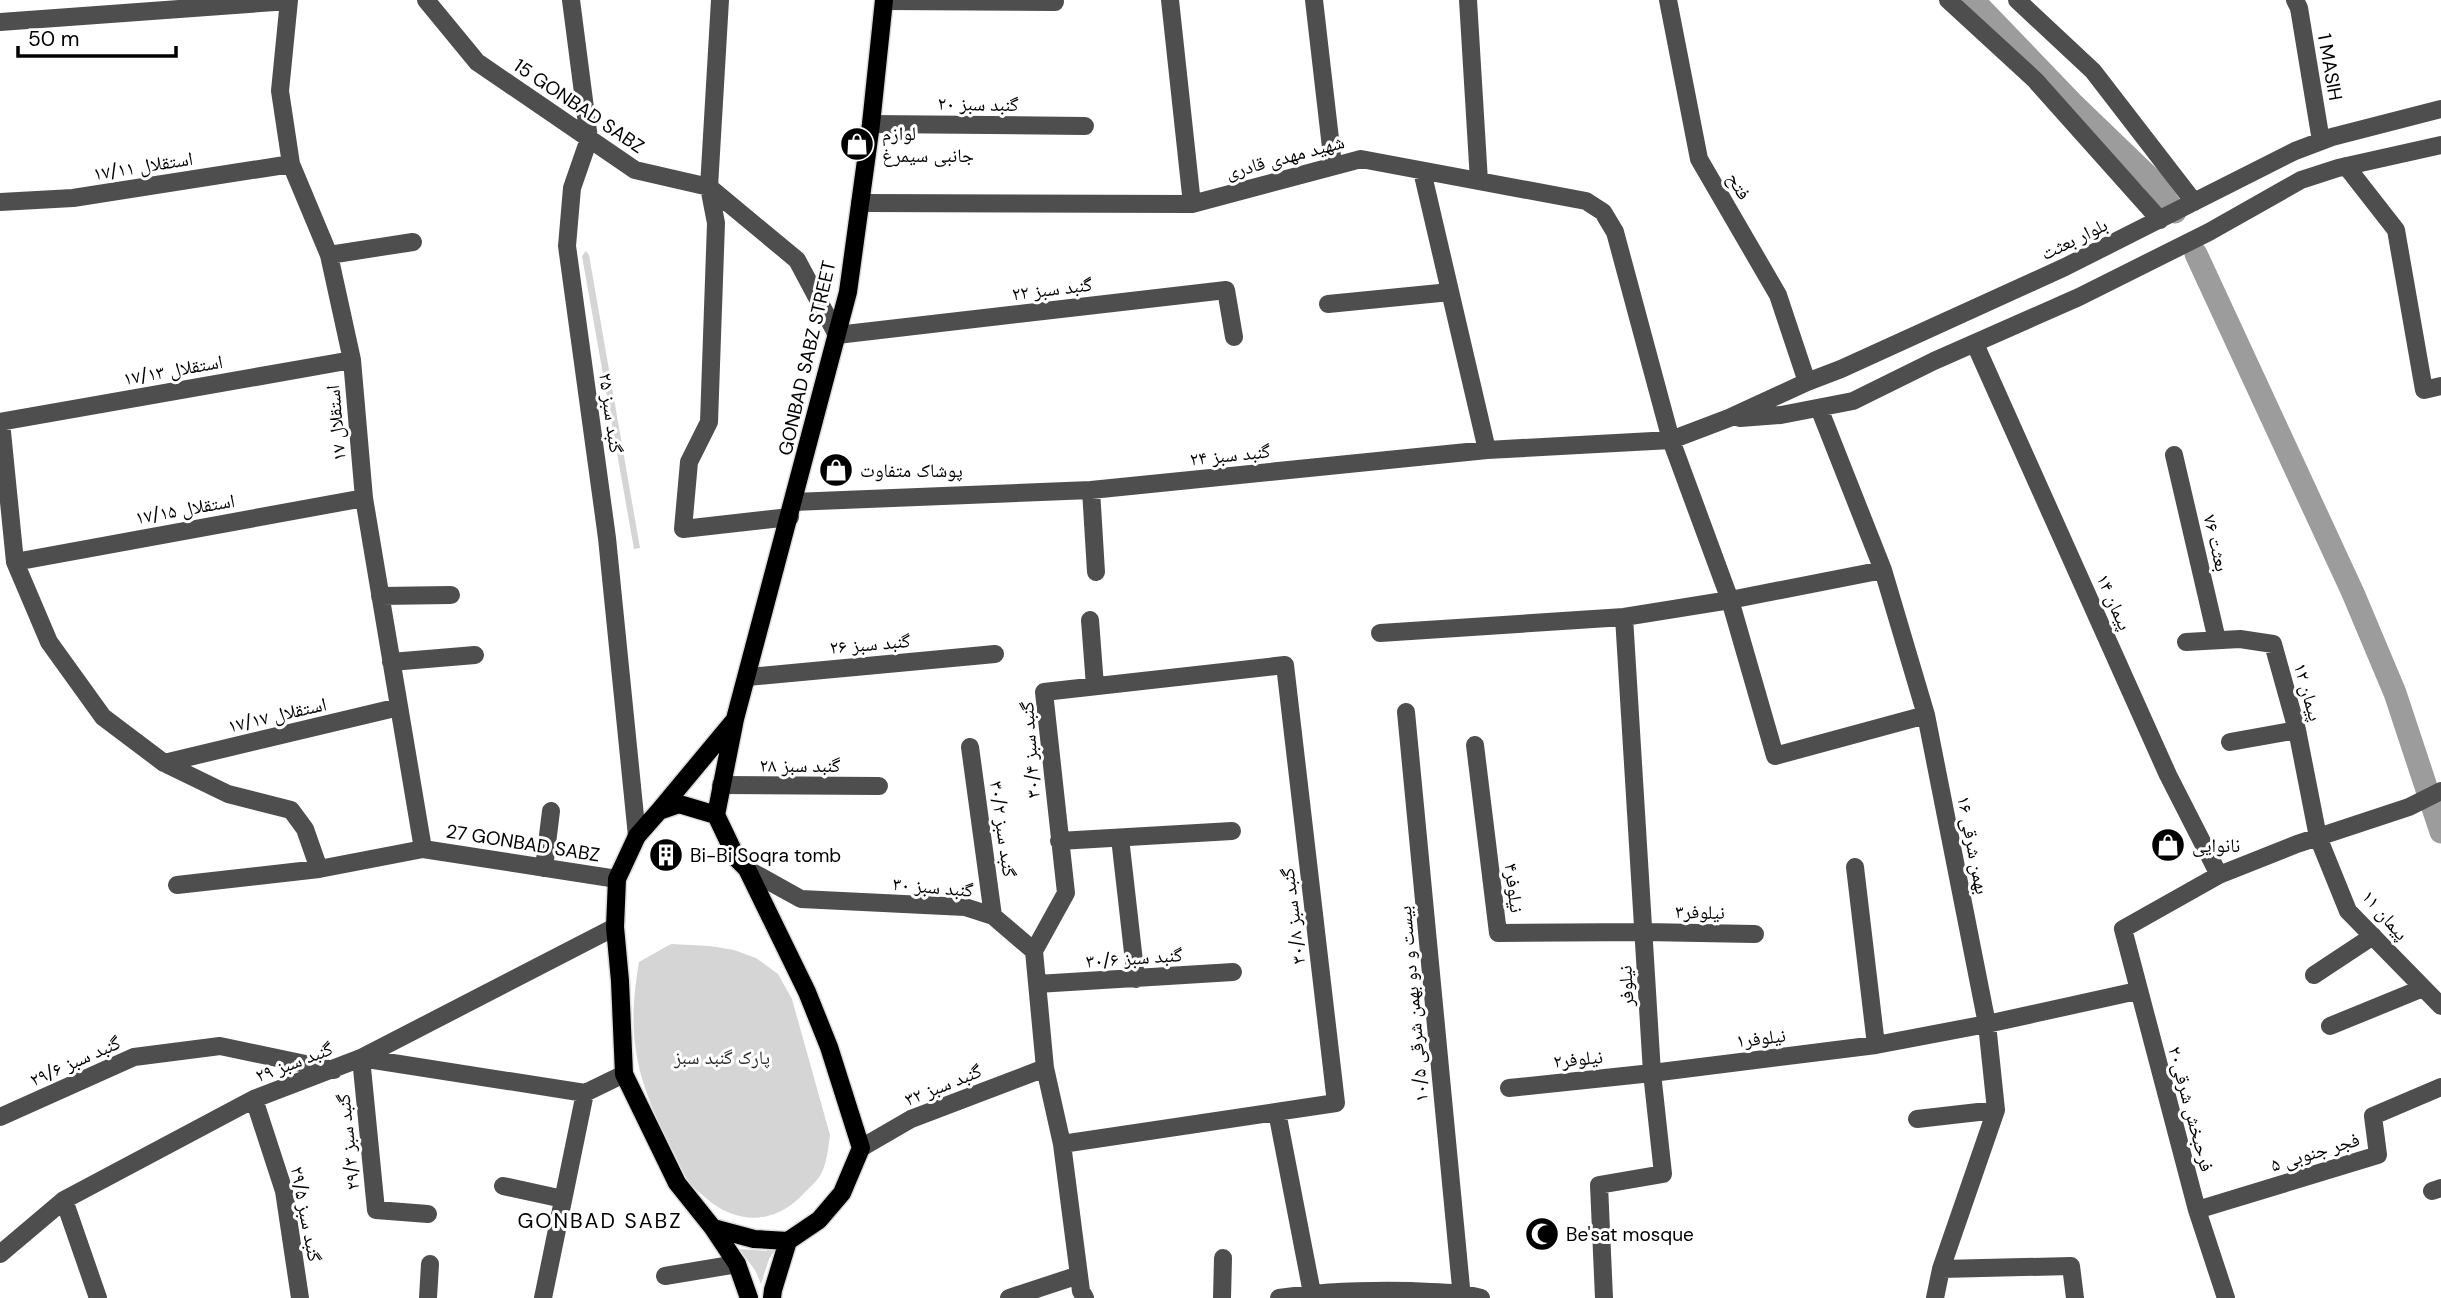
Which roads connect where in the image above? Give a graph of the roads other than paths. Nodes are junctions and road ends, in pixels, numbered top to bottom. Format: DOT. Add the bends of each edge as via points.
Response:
graph roads {
  1 [pos="426,0"];
  2 [pos="571,0"];
  3 [pos="720,0"];
  4 [pos="1170,0"];
  5 [pos="1314,0"];
  6 [pos="1468,0"];
  7 [pos="1668,0"];
  8 [pos="1948,0"];
  9 [pos="2017,0"];
  10 [pos="2295,0"];
  11 [pos="289,1"];
  12 [pos="884,1"];
  13 [pos="1055,2"];
  14 [pos="0,22"];
  15 [pos="2441,109"];
  16 [pos="871,124"];
  17 [pos="1085,126"];
  18 [pos="589,139"];
  19 [pos="2321,141"];
  20 [pos="2441,145"];
  21 [pos="291,164"];
  22 [pos="1334,165"];
  23 [pos="2346,166"];
  24 [pos="1422,171"];
  25 [pos="1479,181"];
  26 [pos="709,187"];
  27 [pos="0,202"];
  28 [pos="2194,202"];
  29 [pos="860,203"];
  30 [pos="1192,204"];
  31 [pos="2160,220"];
  32 [pos="413,242"];
  33 [pos="329,255"];
  34 [pos="1450,292"];
  35 [pos="1328,304"];
  36 [pos="837,335"];
  37 [pos="1234,337"];
  38 [pos="1975,344"];
  39 [pos="352,360"];
  40 [pos="1807,382"];
  41 [pos="2432,388"];
  42 [pos="1819,408"];
  43 [pos="1729,418"];
  44 [pos="1,422"];
  45 [pos="1671,440"];
  46 [pos="1487,450"];
  47 [pos="2174,455"];
  48 [pos="1091,490"];
  49 [pos="363,498"];
  50 [pos="791,509"];
  51 [pos="15,562"];
  52 [pos="1883,570"];
  53 [pos="1096,572"];
  54 [pos="452,595"];
  55 [pos="380,596"];
  56 [pos="1730,600"];
  57 [pos="1624,617"];
  58 [pos="1090,620"];
  59 [pos="1380,633"];
  60 [pos="2217,640"];
  61 [pos="2186,642"];
  62 [pos="995,654"];
  63 [pos="475,655"];
  64 [pos="391,662"];
  65 [pos="1285,665"];
  66 [pos="748,677"];
  67 [pos="1095,686"];
  68 [pos="399,707"];
  69 [pos="1406,712"];
  70 [pos="1926,715"];
  71 [pos="735,719"];
  72 [pos="2297,730"];
  73 [pos="2230,742"];
  74 [pos="1475,745"];
  75 [pos="970,747"];
  76 [pos="164,764"];
  77 [pos="721,785"];
  78 [pos="879,786"];
  79 [pos="2439,792"];
  80 [pos="551,811"];
  81 [pos="659,811"];
  82 [pos="716,815"];
  83 [pos="1231,831"];
  84 [pos="637,836"];
  85 [pos="2318,837"];
  86 [pos="1120,838"];
  87 [pos="1059,841"];
  88 [pos="423,849"];
  89 [pos="1855,867"];
  90 [pos="544,868"];
  91 [pos="319,869"];
  92 [pos="747,869"];
  93 [pos="2219,875"];
  94 [pos="617,879"];
  95 [pos="177,885"];
  96 [pos="993,916"];
  97 [pos="615,928"];
  98 [pos="1644,932"];
  99 [pos="1755,934"];
  100 [pos="2373,936"];
  101 [pos="1034,951"];
  102 [pos="1233,972"];
  103 [pos="2314,975"];
  104 [pos="1136,979"];
  105 [pos="1037,985"];
  106 [pos="2423,988"];
  107 [pos="2137,991"];
  108 [pos="2441,1006"];
  109 [pos="1987,1024"];
  110 [pos="2330,1026"];
  111 [pos="1876,1045"];
  112 [pos="360,1058"];
  113 [pos="1045,1068"];
  114 [pos="334,1070"];
  115 [pos="1652,1073"];
  116 [pos="624,1074"];
  117 [pos="2441,1087"];
  118 [pos="1509,1088"];
  119 [pos="585,1093"];
  120 [pos="254,1099"];
  121 [pos="1996,1110"];
  122 [pos="1277,1112"];
  123 [pos="0,1118"];
  124 [pos="1917,1119"];
  125 [pos="1062,1144"];
  126 [pos="861,1148"];
  127 [pos="503,1186"];
  128 [pos="563,1199"];
  129 [pos="64,1200"];
  130 [pos="2197,1210"];
  131 [pos="429,1214"];
  132 [pos="713,1228"];
  133 [pos="788,1241"];
  134 [pos="2,1245"];
  135 [pos="1223,1258"];
  136 [pos="430,1264"];
  137 [pos="737,1264"];
  138 [pos="1941,1269"];
  139 [pos="1079,1275"];
  140 [pos="665,1276"];
  141 [pos="1321,1294"];
  142 [pos="1462,1295"];
  143 [pos="98,1298"];
  144 [pos="300,1298"];
  145 [pos="428,1298"];
  146 [pos="543,1298"];
  147 [pos="749,1298"];
  148 [pos="772,1298"];
  149 [pos="1009,1298"];
  150 [pos="1085,1298"];
  151 [pos="1222,1298"];
  152 [pos="1279,1298"];
  153 [pos="1481,1298"];
  154 [pos="1604,1298"];
  155 [pos="1936,1298"];
  156 [pos="2075,1298"];
  157 [pos="2226,1298"];
  1 -- 18 [label="street, 15 GONBAD SABZ" via="477,61"];
  2 -- 18 [label="street, گنبد سبز ۲۵"];
  3 -- 26 [label="street"];
  4 -- 30 [label="street"];
  5 -- 22 [label="street"];
  6 -- 25 [label="street"];
  7 -- 40 [label="street, فتح" via="1699,159 1779,295"];
  8 -- 31 [label="street" via="2035,80"];
  9 -- 28 [label="street" via="2093,71"];
  10 -- 19 [label="street, 1 MASIH"];
  11 -- 14 [label="street"];
  11 -- 21 [label="street, استقلال ۱۷" via="280,91"];
  12 -- 13 [label="street"];
  12 -- 16 [label="main road, GONBAD SABZ STREET"];
  15 -- 19 [label="street, بلوار بعثت"];
  16 -- 17 [label="street, گنبد سبز ۲۰"];
  16 -- 29 [label="main road, GONBAD SABZ STREET"];
  18 -- 26 [label="street, 15 GONBAD SABZ" via="635,170"];
  18 -- 84 [label="street, گنبد سبز ۲۵" via="572,188 567,246 607,538"];
  19 -- 28 [label="street, بلوار بعثت"];
  20 -- 23 [label="street, بلوار بعثت"];
  21 -- 27 [label="street, استقلال ۱۷/۱۱" via="73,198"];
  21 -- 33 [label="street, استقلال ۱۷"];
  22 -- 24 [label="street, شهید مهدی قادری" via="1361,159"];
  22 -- 30 [label="street, شهید مهدی قادری"];
  23 -- 38 [label="street, بلوار بعثت" via="2301,180 2103,285"];
  23 -- 41 [label="street" via="2396,230"];
  24 -- 25 [label="street, شهید مهدی قادری"];
  24 -- 34 [label="street"];
  25 -- 45 [label="street, شهید مهدی قادری" via="1586,201 1603,212 1615,232"];
  26 -- 36 [label="street, 15 GONBAD SABZ" via="797,260"];
  26 -- 50 [label="street, گنبد سبز ۲۴" via="716,223 709,422 689,462 683,529"];
  28 -- 31 [label="street, بلوار بعثت"];
  29 -- 30 [label="street, شهید مهدی قادری"];
  29 -- 36 [label="main road, GONBAD SABZ STREET"];
  31 -- 40 [label="street, بلوار بعثت"];
  32 -- 33 [label="street"];
  33 -- 39 [label="street, استقلال ۱۷"];
  34 -- 35 [label="street"];
  34 -- 46 [label="street"];
  36 -- 37 [label="street, گنبد سبز ۲۲" via="1226,290"];
  36 -- 50 [label="main road, GONBAD SABZ STREET"];
  38 -- 42 [label="street, بلوار بعثت" via="1853,401"];
  38 -- 93 [label="street, پیمان ۱۴" via="2168,775"];
  39 -- 44 [label="street, استقلال ۱۷/۱۳"];
  39 -- 49 [label="street, استقلال ۱۷"];
  40 -- 43 [label="street, بلوار بعثت"];
  42 -- 43 [label="street, بلوار بعثت"];
  42 -- 52 [label="street, بهمن شرقی ۱۶"];
  43 -- 45 [label="street, بلوار بعثت"];
  44 -- 51 [label="street"];
  45 -- 46 [label="street, گنبد سبز ۲۴"];
  45 -- 56 [label="street, شهید مهدی قادری"];
  46 -- 48 [label="street, گنبد سبز ۲۴"];
  47 -- 60 [label="street, بعثت ۷۶"];
  48 -- 50 [label="street, گنبد سبز ۲۴"];
  48 -- 53 [label="street"];
  49 -- 51 [label="street, استقلال ۱۷/۱۵"];
  49 -- 55 [label="street, استقلال ۱۷"];
  50 -- 66 [label="main road, GONBAD SABZ STREET"];
  51 -- 76 [label="street" via="49,642 103,716"];
  52 -- 56 [label="street"];
  52 -- 70 [label="street, بهمن شرقی ۱۶"];
  54 -- 55 [label="street"];
  55 -- 64 [label="street, استقلال ۱۷"];
  56 -- 57 [label="street"];
  56 -- 70 [label="street, شهید مهدی قادری" via="1775,756"];
  57 -- 59 [label="street"];
  57 -- 98 [label="street, نیلوفر"];
  58 -- 67 [label="street"];
  60 -- 61 [label="street, پیمان ۱۲"];
  60 -- 72 [label="street, پیمان ۱۲" via="2273,644"];
  62 -- 66 [label="street, گنبد سبز ۲۶"];
  63 -- 64 [label="street"];
  64 -- 68 [label="street, استقلال ۱۷"];
  65 -- 67 [label="street, گنبد سبز ۳۰/۴"];
  65 -- 122 [label="street, گنبد سبز ۳۰/۸" via="1336,1103"];
  66 -- 71 [label="main road, GONBAD SABZ STREET"];
  67 -- 87 [label="street, گنبد سبز ۳۰/۴" via="1044,692"];
  68 -- 76 [label="street, استقلال ۱۷/۱۷"];
  68 -- 88 [label="street, استقلال ۱۷"];
  69 -- 142 [label="street, بیست و دو بهمن شرقی ۱۰/۵"];
  70 -- 109 [label="street, بهمن شرقی ۱۶"];
  71 -- 77 [label="main road, GONBAD SABZ STREET"];
  71 -- 81 [label="main road, GONBAD SABZ STREET"];
  72 -- 73 [label="street"];
  72 -- 85 [label="street, پیمان ۱۲"];
  74 -- 98 [label="street, نیلوفر۴" via="1498,933"];
  75 -- 96 [label="street, گنبد سبز ۳۰/۲"];
  76 -- 91 [label="street" via="228,794 291,810 306,829"];
  77 -- 78 [label="street, گنبد سبز ۲۸"];
  77 -- 82 [label="main road, GONBAD SABZ STREET"];
  79 -- 85 [label="street" via="2409,807"];
  80 -- 90 [label="street"];
  81 -- 82 [label="main road" via="679,804"];
  81 -- 84 [label="main road, GONBAD SABZ STREET"];
  82 -- 92 [label="main road" via="737,859"];
  83 -- 86 [label="street"];
  84 -- 94 [label="main road, GONBAD SABZ STREET"];
  85 -- 93 [label="street"];
  85 -- 100 [label="street, پیمان ۱۱" via="2348,911"];
  86 -- 87 [label="street"];
  86 -- 104 [label="street"];
  87 -- 101 [label="street, گنبد سبز ۳۰/۴" via="1066,893"];
  88 -- 90 [label="street, 27 GONBAD SABZ"];
  88 -- 91 [label="street, 27 GONBAD SABZ"];
  89 -- 111 [label="street"];
  90 -- 94 [label="street, 27 GONBAD SABZ"];
  91 -- 95 [label="street, 27 GONBAD SABZ"];
  92 -- 96 [label="street, گنبد سبز ۳۰" via="801,899 965,907"];
  92 -- 126 [label="main road" via="829,1047"];
  93 -- 107 [label="street, فرحبخش شرقی۲۰" via="2123,929"];
  94 -- 97 [label="main road"];
  96 -- 101 [label="street, گنبد سبز ۳۰"];
  97 -- 112 [label="street, گنبد سبز ۲۹"];
  97 -- 116 [label="main road"];
  98 -- 99 [label="street, نیلوفر۳"];
  98 -- 115 [label="street, نیلوفر"];
  100 -- 103 [label="street"];
  100 -- 106 [label="street, پیمان ۱۱"];
  101 -- 105 [label="street"];
  102 -- 104 [label="street, گنبد سبز ۳۰/۶"];
  104 -- 105 [label="street, گنبد سبز ۳۰/۶"];
  105 -- 113 [label="street"];
  106 -- 108 [label="street, پیمان ۱۱"];
  106 -- 110 [label="street"];
  107 -- 109 [label="street, نیلوفر۱"];
  107 -- 130 [label="street, فرحبخش شرقی۲۰"];
  109 -- 111 [label="street, نیلوفر۱"];
  109 -- 121 [label="street, بهمن شرقی ۱۶"];
  111 -- 115 [label="street, نیلوفر۱"];
  112 -- 114 [label="street, گنبد سبز ۲۹"];
  112 -- 119 [label="street"];
  112 -- 131 [label="street, گنبد سبز ۲۹/۳" via="376,1210"];
  113 -- 125 [label="street"];
  113 -- 126 [label="street, گنبد سبز ۳۲" via="911,1119"];
  114 -- 120 [label="street, گنبد سبز ۲۹"];
  114 -- 123 [label="street, گنبد سبز ۲۹/۶" via="220,1045 134,1057"];
  115 -- 118 [label="street, نیلوفر۲"];
  115 -- 154 [label="street, نیلوفر" via="1663,1174 1599,1185"];
  116 -- 119 [label="street"];
  116 -- 132 [label="main road" via="677,1183"];
  117 -- 130 [label="street, فجر جنوبی ۵" via="2373,1116 2378,1155"];
  119 -- 128 [label="street"];
  120 -- 129 [label="street, گنبد سبز ۲۹"];
  120 -- 144 [label="street, گنبد سبز ۲۹/۵" via="284,1191"];
  121 -- 124 [label="street"];
  121 -- 138 [label="street, بهمن شرقی ۱۶"];
  122 -- 125 [label="street"];
  122 -- 141 [label="street"];
  125 -- 139 [label="street"];
  126 -- 133 [label="main road" via="842,1193 819,1220"];
  127 -- 128 [label="street"];
  128 -- 146 [label="street"];
  129 -- 134 [label="street, گنبد سبز ۲۹"];
  129 -- 143 [label="street"];
  130 -- 157 [label="street, فرحبخش شرقی۲۰"];
  132 -- 133 [label="main road" via="754,1239"];
  132 -- 137 [label="main road"];
  133 -- 148 [label="main road"];
  135 -- 151 [label="street"];
  136 -- 145 [label="street"];
  137 -- 140 [label="street"];
  137 -- 147 [label="main road"];
  138 -- 155 [label="street, بهمن شرقی ۱۶"];
  138 -- 156 [label="street" via="2071,1266"];
  139 -- 149 [label="street"];
  139 -- 150 [label="street"];
  141 -- 142 [label="street" via="1364,1290"];
  141 -- 152 [label="street"];
  142 -- 153 [label="street"];
}
